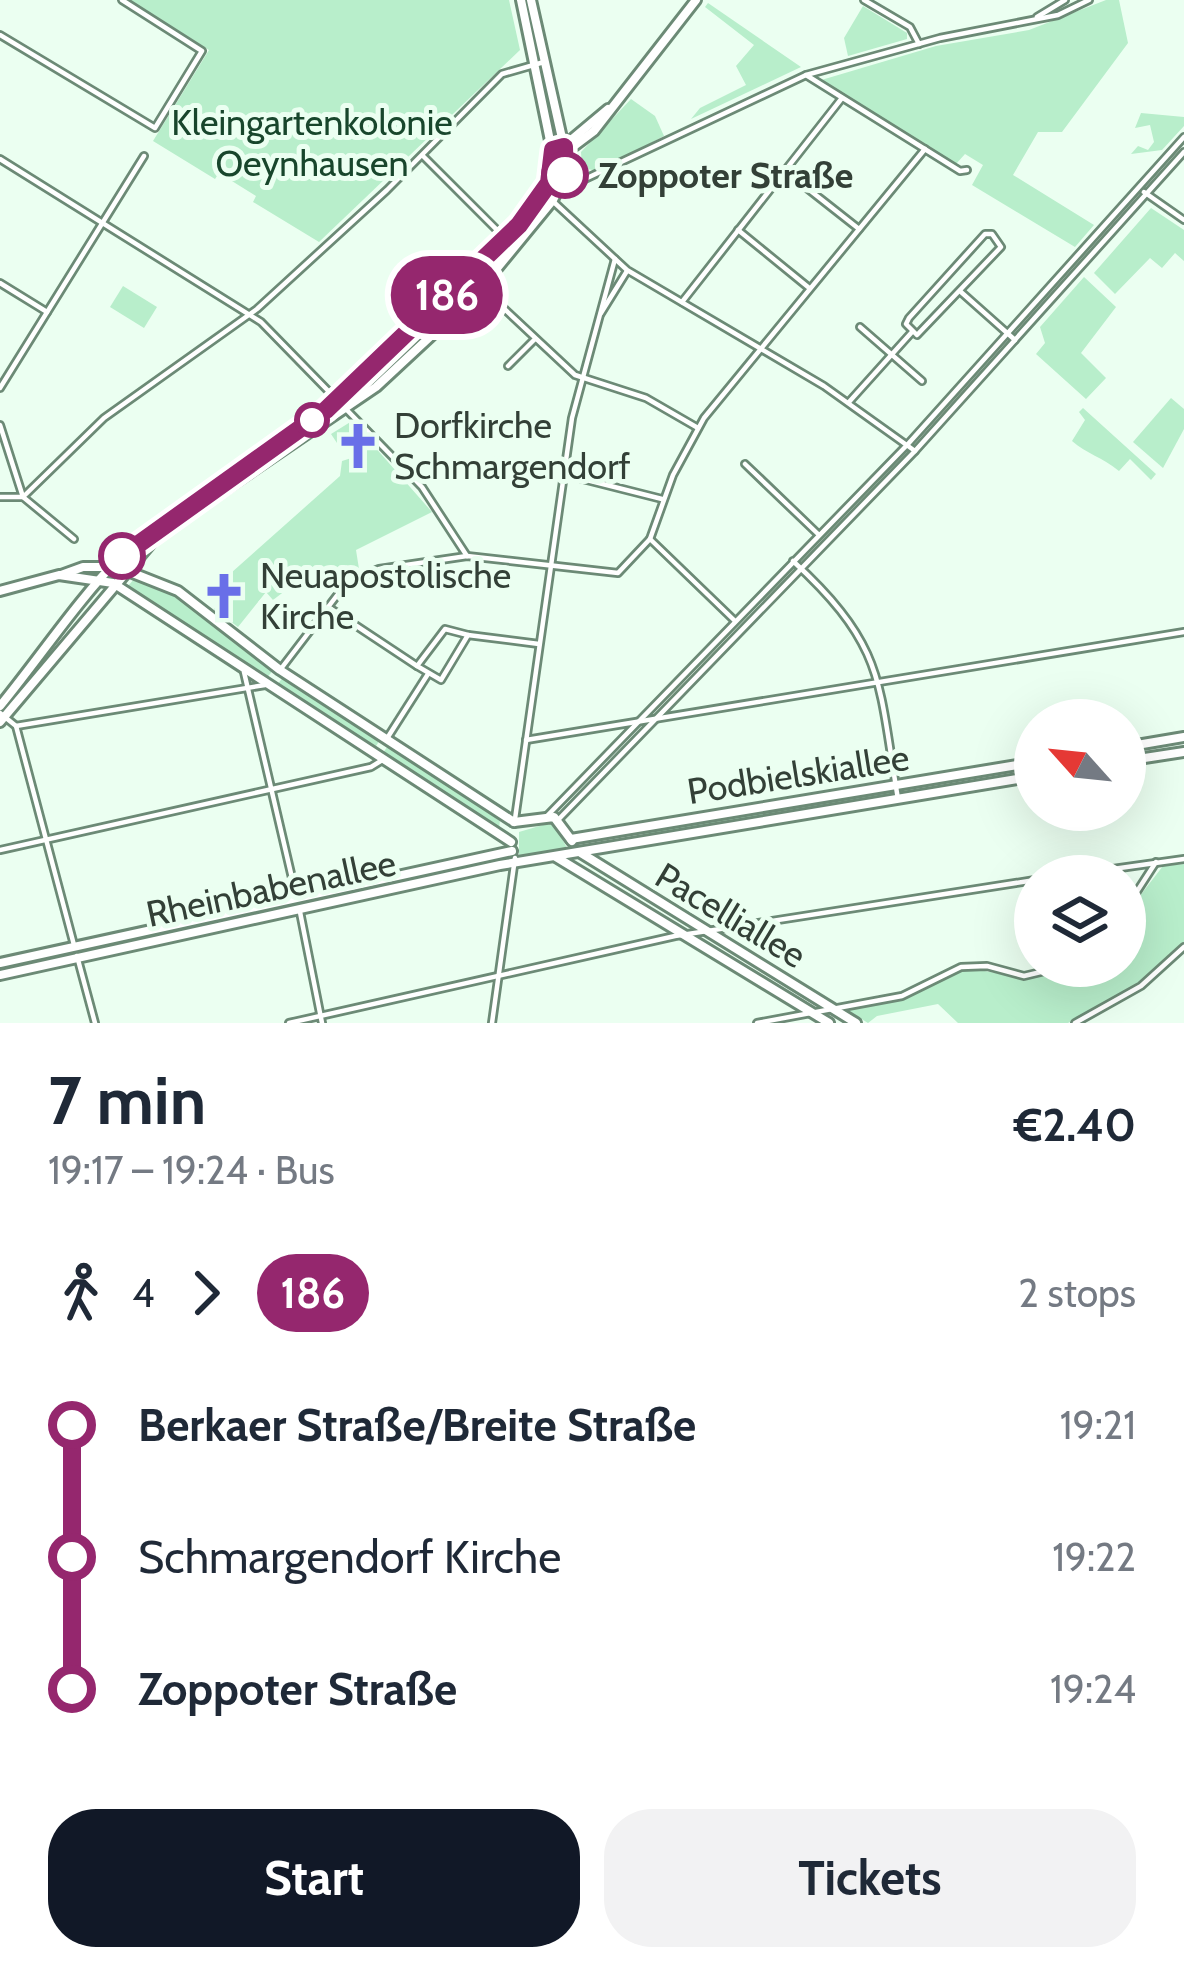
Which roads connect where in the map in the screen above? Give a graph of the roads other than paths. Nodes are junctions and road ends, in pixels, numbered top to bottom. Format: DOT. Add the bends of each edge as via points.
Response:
graph roads {
  1 [pos="122,0"];
  2 [pos="521,0"];
  3 [pos="531,0"];
  4 [pos="696,0"];
  5 [pos="865,0"];
  6 [pos="1065,0"];
  7 [pos="1089,0"];
  8 [pos="1032,20"];
  9 [pos="0,35"];
  10 [pos="919,44"];
  11 [pos="539,63"];
  12 [pos="806,75"];
  13 [pos="842,98"];
  14 [pos="1184,137"];
  15 [pos="564,147"];
  16 [pos="925,149"];
  17 [pos="553,150"];
  18 [pos="1184,152"];
  19 [pos="144,156"];
  20 [pos="423,156"];
  21 [pos="0,158"];
  22 [pos="784,170"];
  23 [pos="968,170"];
  24 [pos="585,179"];
  25 [pos="1138,188"];
  26 [pos="544,193"];
  27 [pos="1146,194"];
  28 [pos="553,200"];
  29 [pos="1184,220"];
  30 [pos="104,222"];
  31 [pos="859,229"];
  32 [pos="738,230"];
  33 [pos="506,239"];
  34 [pos="515,248"];
  35 [pos="615,260"];
  36 [pos="1072,262"];
  37 [pos="1079,268"];
  38 [pos="627,270"];
  39 [pos="0,284"];
  40 [pos="482,288"];
  41 [pos="810,288"];
  42 [pos="961,292"];
  43 [pos="682,302"];
  44 [pos="47,312"];
  45 [pos="250,314"];
  46 [pos="598,317"];
  47 [pos="860,327"];
  48 [pos="912,332"];
  49 [pos="1008,333"];
  50 [pos="535,338"];
  51 [pos="1015,340"];
  52 [pos="760,349"];
  53 [pos="892,354"];
  54 [pos="508,366"];
  55 [pos="582,379"];
  56 [pos="922,381"];
  57 [pos="0,388"];
  58 [pos="339,397"];
  59 [pos="849,402"];
  60 [pos="348,406"];
  61 [pos="0,425"];
  62 [pos="698,428"];
  63 [pos="908,444"];
  64 [pos="915,452"];
  65 [pos="745,464"];
  66 [pos="563,474"];
  67 [pos="22,496"];
  68 [pos="0,497"];
  69 [pos="664,500"];
  70 [pos="818,534"];
  71 [pos="74,539"];
  72 [pos="650,539"];
  73 [pos="466,556"];
  74 [pos="793,560"];
  75 [pos="550,563"];
  76 [pos="111,568"];
  77 [pos="801,568"];
  78 [pos="125,570"];
  79 [pos="59,575"];
  80 [pos="102,579"];
  81 [pos="113,583"];
  82 [pos="0,591"];
  83 [pos="328,607"];
  84 [pos="749,607"];
  85 [pos="756,614"];
  86 [pos="735,621"];
  87 [pos="1184,632"];
  88 [pos="468,635"];
  89 [pos="722,635"];
  90 [pos="729,642"];
  91 [pos="538,644"];
  92 [pos="417,666"];
  93 [pos="243,667"];
  94 [pos="280,670"];
  95 [pos="429,673"];
  96 [pos="879,682"];
  97 [pos="269,684"];
  98 [pos="248,689"];
  99 [pos="5,718"];
  100 [pos="653,719"];
  101 [pos="636,723"];
  102 [pos="1184,737"];
  103 [pos="386,740"];
  104 [pos="526,740"];
  105 [pos="1146,743"];
  106 [pos="1184,752"];
  107 [pos="380,757"];
  108 [pos="1146,758"];
  109 [pos="1014,765"];
  110 [pos="1014,780"];
  111 [pos="896,785"];
  112 [pos="272,789"];
  113 [pos="898,799"];
  114 [pos="547,817"];
  115 [pos="558,820"];
  116 [pos="514,822"];
  117 [pos="639,828"];
  118 [pos="46,839"];
  119 [pos="571,839"];
  120 [pos="641,841"];
  121 [pos="0,850"];
  122 [pos="579,852"];
  123 [pos="514,855"];
  124 [pos="555,856"];
  125 [pos="1184,859"];
  126 [pos="1156,862"];
  127 [pos="1146,864"];
  128 [pos="1146,877"];
  129 [pos="1014,883"];
  130 [pos="298,904"];
  131 [pos="703,930"];
  132 [pos="684,934"];
  133 [pos="75,947"];
  134 [pos="1184,947"];
  135 [pos="78,958"];
  136 [pos="0,963"];
  137 [pos="1014,973"];
  138 [pos="0,975"];
  139 [pos="499,975"];
  140 [pos="818,1013"];
  141 [pos="321,1019"];
  142 [pos="95,1023"];
  143 [pos="289,1023"];
  144 [pos="493,1023"];
  145 [pos="758,1023"];
  146 [pos="829,1023"];
  147 [pos="856,1023"];
  148 [pos="1075,1023"];
  1 -- 9 [label="street" via="202,52 155,128"];
  2 -- 11 [label="street"];
  3 -- 11 [label="street"];
  4 -- 15 [label="street" via="614,104"];
  5 -- 10 [label="street" via="910,27"];
  6 -- 8 [label="street"];
  7 -- 8 [label="street"];
  8 -- 10 [label="street"];
  10 -- 12 [label="street"];
  11 -- 15 [label="street"];
  11 -- 17 [label="street"];
  11 -- 20 [label="street" via="502,74"];
  12 -- 13 [label="street"];
  12 -- 24 [label="street"];
  13 -- 16 [label="street"];
  13 -- 22 [label="street"];
  14 -- 25 [label="street"];
  15 -- 17 [label="street"];
  15 -- 28 [label="street" via="565,175"];
  16 -- 23 [label="street"];
  16 -- 31 [label="street"];
  17 -- 26 [label="street"];
  18 -- 27 [label="street"];
  19 -- 30 [label="street"];
  20 -- 33 [label="street"];
  20 -- 45 [label="street"];
  21 -- 30 [label="street"];
  22 -- 31 [label="street"];
  22 -- 32 [label="street"];
  25 -- 27 [label="street"];
  25 -- 36 [label="street"];
  26 -- 28 [label="street"];
  26 -- 33 [label="street"];
  27 -- 29 [label="street"];
  27 -- 37 [label="street"];
  28 -- 34 [label="street"];
  28 -- 35 [label="street"];
  30 -- 44 [label="street"];
  30 -- 45 [label="street"];
  31 -- 41 [label="street"];
  32 -- 41 [label="street"];
  32 -- 43 [label="street"];
  33 -- 34 [label="street"];
  33 -- 58 [label="street"];
  34 -- 40 [label="street"];
  35 -- 38 [label="street"];
  35 -- 46 [label="street"];
  36 -- 37 [label="street"];
  36 -- 49 [label="street"];
  37 -- 51 [label="street"];
  38 -- 43 [label="street"];
  38 -- 46 [label="street"];
  39 -- 44 [label="street"];
  40 -- 50 [label="street"];
  40 -- 60 [label="street"];
  41 -- 52 [label="street"];
  42 -- 48 [label="street" via="924,333"];
  42 -- 48 [label="street" via="1000,248 989,232 909,318"];
  42 -- 49 [label="street"];
  43 -- 52 [label="street"];
  44 -- 57 [label="street"];
  45 -- 58 [label="street"];
  45 -- 67 [label="street" via="116,408"];
  46 -- 55 [label="street"];
  47 -- 53 [label="street"];
  48 -- 53 [label="street"];
  49 -- 51 [label="street"];
  49 -- 63 [label="street"];
  50 -- 54 [label="street"];
  50 -- 55 [label="street"];
  51 -- 64 [label="street"];
  52 -- 59 [label="street"];
  52 -- 62 [label="street"];
  53 -- 56 [label="street"];
  53 -- 59 [label="street"];
  55 -- 62 [label="street" via="646,398"];
  55 -- 66 [label="street"];
  58 -- 60 [label="street"];
  58 -- 76 [label="street"];
  59 -- 63 [label="street"];
  60 -- 73 [label="street" via="422,487"];
  60 -- 78 [label="street" via="167,528"];
  61 -- 67 [label="street"];
  62 -- 69 [label="street"];
  63 -- 64 [label="street"];
  63 -- 70 [label="street"];
  64 -- 77 [label="street"];
  65 -- 70 [label="street"];
  66 -- 69 [label="street"];
  66 -- 75 [label="street"];
  67 -- 68 [label="street"];
  67 -- 71 [label="street"];
  69 -- 72 [label="street"];
  70 -- 74 [label="street"];
  72 -- 75 [label="street" via="618,573"];
  72 -- 86 [label="street"];
  73 -- 75 [label="street"];
  73 -- 83 [label="street" via="352,578"];
  74 -- 77 [label="street"];
  74 -- 84 [label="street"];
  75 -- 91 [label="street"];
  76 -- 78 [label="street"];
  76 -- 79 [label="street"];
  76 -- 80 [label="street"];
  77 -- 85 [label="street"];
  77 -- 96 [label="street" via="856,626"];
  78 -- 81 [label="street"];
  78 -- 94 [label="street" via="178,591"];
  79 -- 80 [label="street"];
  79 -- 82 [label="street"];
  80 -- 81 [label="street"];
  80 -- 99 [label="street"];
  81 -- 93 [label="street"];
  81 -- 99 [label="street"];
  83 -- 92 [label="street"];
  83 -- 94 [label="street"];
  84 -- 85 [label="street"];
  84 -- 86 [label="street"];
  85 -- 90 [label="street"];
  86 -- 89 [label="street"];
  87 -- 96 [label="street"];
  88 -- 91 [label="street"];
  88 -- 92 [label="street" via="441,631"];
  88 -- 95 [label="street" via="441,680"];
  89 -- 90 [label="street"];
  89 -- 101 [label="street"];
  90 -- 100 [label="street"];
  91 -- 104 [label="street"];
  92 -- 95 [label="street"];
  93 -- 97 [label="street"];
  93 -- 98 [label="street"];
  94 -- 97 [label="street"];
  94 -- 103 [label="street"];
  95 -- 103 [label="street"];
  96 -- 100 [label="street"];
  96 -- 111 [label="street"];
  97 -- 98 [label="street"];
  97 -- 107 [label="street"];
  98 -- 99 [label="street"];
  98 -- 112 [label="street"];
  99 -- 118 [label="street"];
  100 -- 101 [label="street"];
  100 -- 115 [label="street"];
  101 -- 104 [label="street"];
  101 -- 114 [label="street"];
  102 -- 105 [label="street"];
  103 -- 107 [label="street"];
  103 -- 116 [label="street"];
  104 -- 116 [label="street"];
  106 -- 108 [label="street"];
  107 -- 112 [label="street" via="371,767"];
  107 -- 123 [label="street"];
  109 -- 111 [label="street, Podbielskiallee"];
  110 -- 113 [label="street, Podbielskiallee"];
  111 -- 113 [label="street"];
  111 -- 117 [label="street, Podbielskiallee"];
  112 -- 118 [label="street"];
  112 -- 130 [label="street"];
  113 -- 120 [label="street, Podbielskiallee"];
  114 -- 115 [label="street"];
  114 -- 116 [label="street"];
  115 -- 119 [label="street"];
  116 -- 123 [label="street"];
  117 -- 119 [label="street, Podbielskiallee"];
  117 -- 120 [label="street"];
  118 -- 121 [label="street"];
  118 -- 133 [label="street"];
  119 -- 122 [label="street"];
  120 -- 122 [label="street, Podbielskiallee"];
  122 -- 124 [label="street, Podbielskiallee"];
  122 -- 131 [label="street, Pacelliallee"];
  123 -- 124 [label="street, Rheinbabenallee"];
  123 -- 130 [label="street, Rheinbabenallee"];
  123 -- 139 [label="street"];
  124 -- 132 [label="street, Pacelliallee"];
  125 -- 126 [label="street"];
  126 -- 127 [label="street"];
  126 -- 128 [label="street"];
  129 -- 131 [label="street"];
  130 -- 133 [label="street, Rheinbabenallee"];
  130 -- 135 [label="street, Rheinbabenallee"];
  130 -- 141 [label="street"];
  131 -- 132 [label="street"];
  131 -- 140 [label="street, Pacelliallee"];
  132 -- 139 [label="street"];
  132 -- 140 [label="street, Pacelliallee"];
  133 -- 135 [label="street"];
  133 -- 136 [label="street, Rheinbabenallee"];
  134 -- 148 [label="street" via="1141,986"];
  135 -- 138 [label="street, Rheinbabenallee"];
  135 -- 142 [label="street"];
  137 -- 140 [label="street" via="962,967 902,996"];
  139 -- 141 [label="street"];
  139 -- 144 [label="street"];
  140 -- 145 [label="street"];
  140 -- 146 [label="street, Pacelliallee"];
  140 -- 147 [label="street, Pacelliallee"];
  141 -- 143 [label="street"];
}
